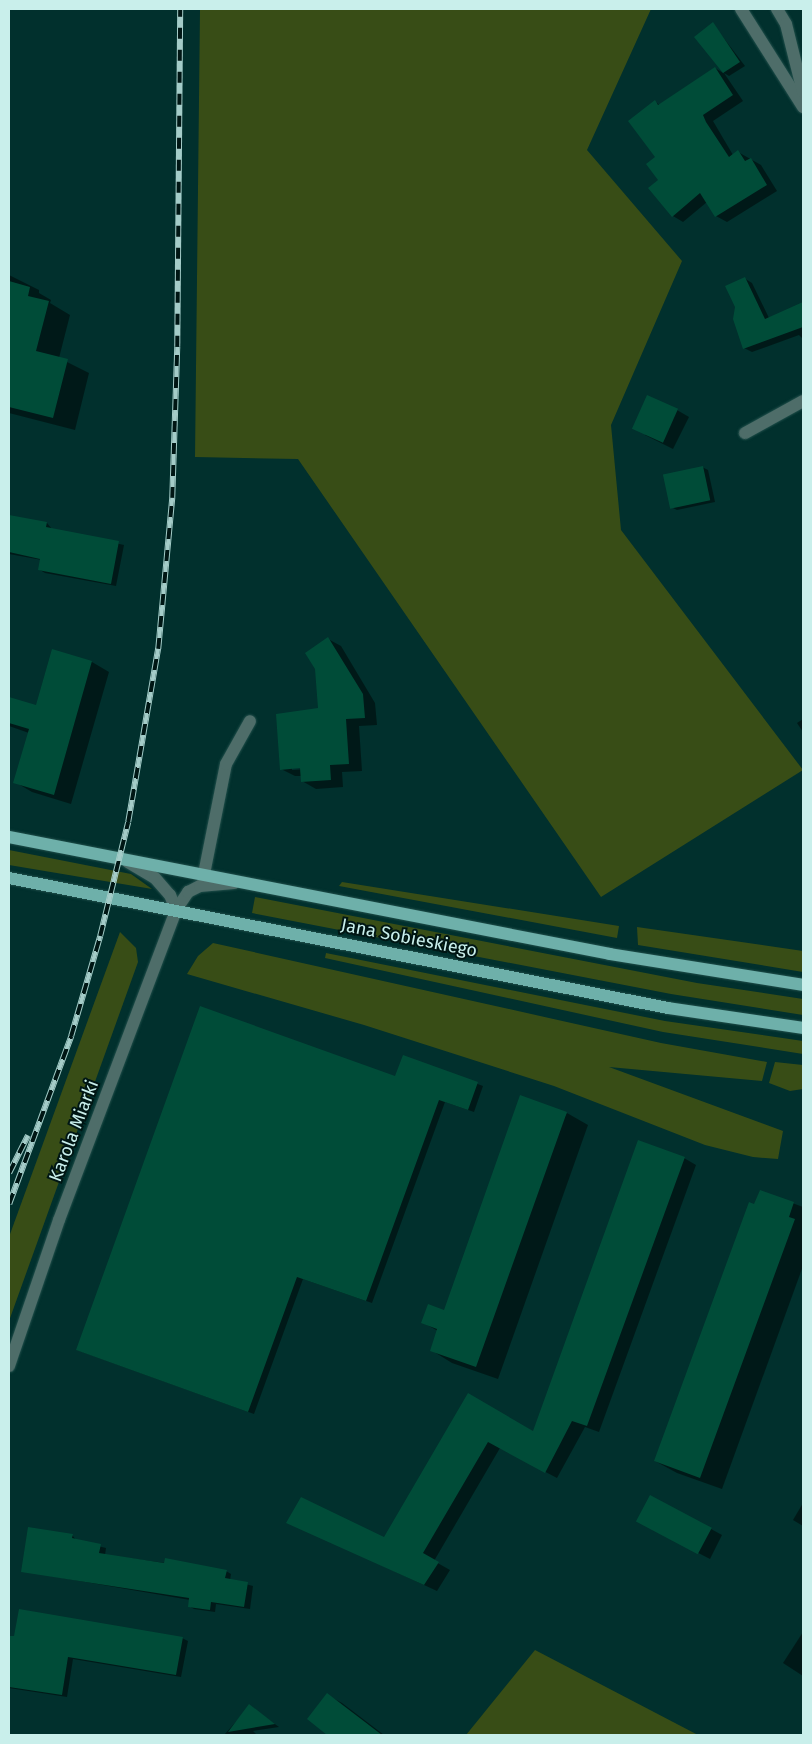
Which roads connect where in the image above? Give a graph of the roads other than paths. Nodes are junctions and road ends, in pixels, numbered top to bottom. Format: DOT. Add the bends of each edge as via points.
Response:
graph roads {
  1 [pos="741,9"];
  2 [pos="777,9"];
  3 [pos="803,92"];
  4 [pos="803,107"];
  5 [pos="803,401"];
  6 [pos="745,434"];
  7 [pos="250,721"];
  8 [pos="9,837"];
  9 [pos="107,855"];
  10 [pos="204,874"];
  11 [pos="9,878"];
  12 [pos="252,884"];
  13 [pos="176,910"];
  14 [pos="803,986"];
  15 [pos="803,1028"];
  16 [pos="9,1366"];
  1 -- 4 [label="street"];
  2 -- 3 [label="street" via="786,24"];
  5 -- 6 [label="street"];
  7 -- 10 [label="street" via="226,764"];
  8 -- 9 [label="main road, Jana Sobieskiego"];
  9 -- 10 [label="main road, Jana Sobieskiego"];
  9 -- 13 [label="street" via="130,863 155,878 170,895"];
  10 -- 12 [label="main road, Jana Sobieskiego"];
  11 -- 13 [label="main road, Jana Sobieskiego"];
  12 -- 13 [label="street, Karola Miarki" via="200,886 188,892"];
  12 -- 14 [label="main road, Jana Sobieskiego" via="619,955"];
  13 -- 15 [label="main road, Jana Sobieskiego" via="668,1008"];
  13 -- 16 [label="street, Karola Miarki" via="59,1220"];
}
